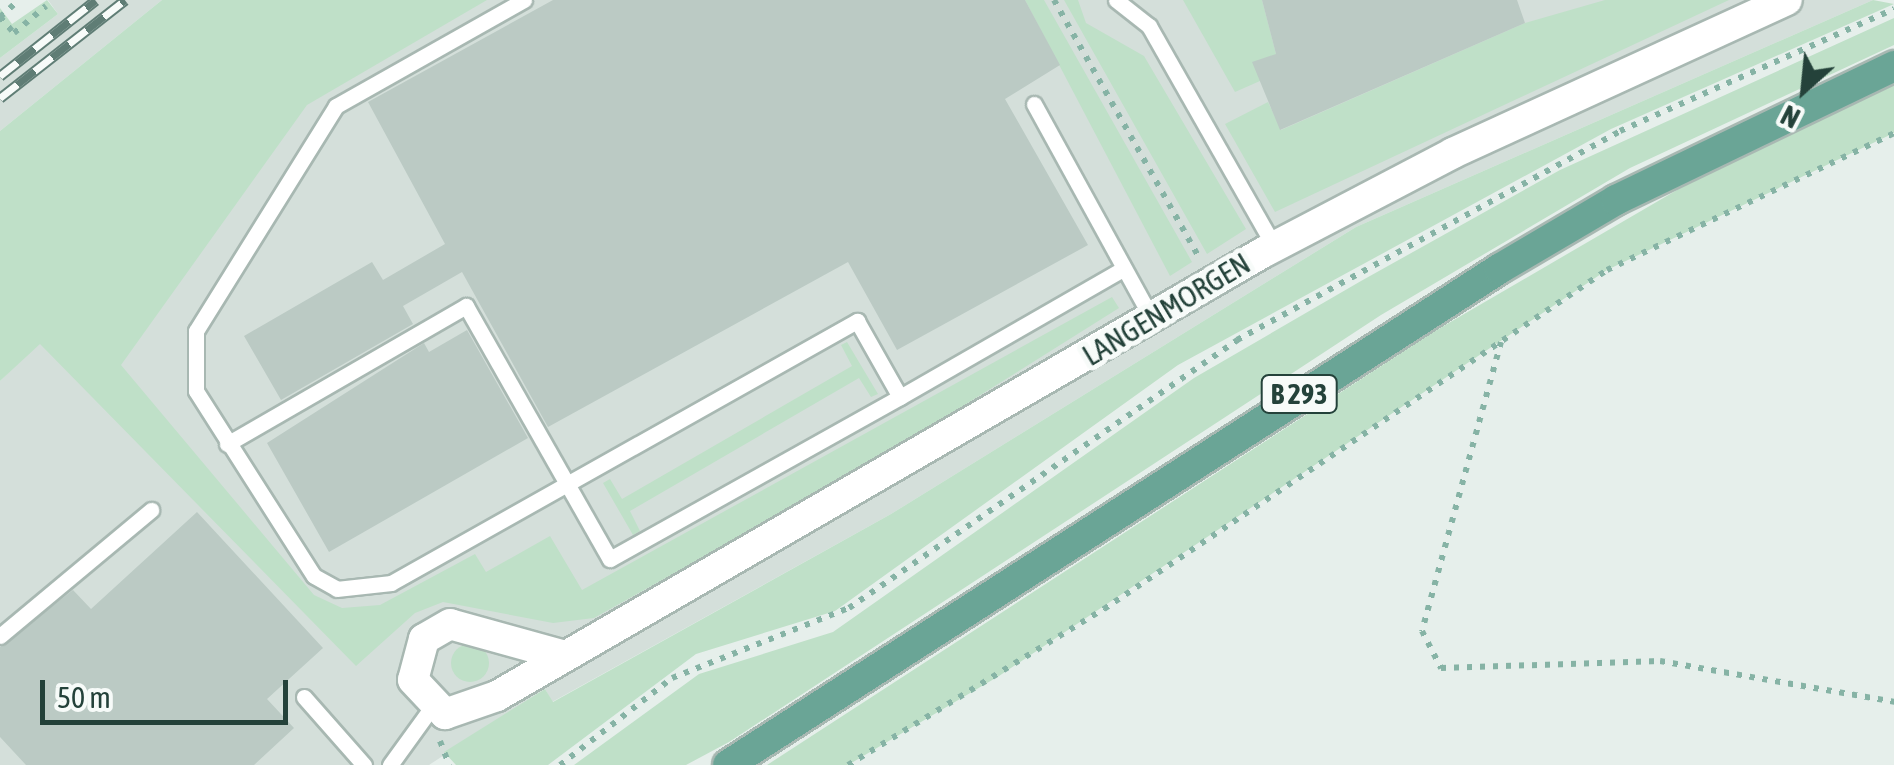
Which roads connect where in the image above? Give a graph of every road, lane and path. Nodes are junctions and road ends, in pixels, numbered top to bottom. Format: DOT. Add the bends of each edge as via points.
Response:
graph roads {
  1 [pos="18,0"];
  2 [pos="524,0"];
  3 [pos="1054,0"];
  4 [pos="1116,0"];
  5 [pos="1787,0"];
  6 [pos="46,6"];
  7 [pos="1894,9"];
  8 [pos="0,17"];
  9 [pos="1894,66"];
  10 [pos="1034,104"];
  11 [pos="1894,133"];
  12 [pos="1274,246"];
  13 [pos="1124,268"];
  14 [pos="1212,281"];
  15 [pos="1151,317"];
  16 [pos="1502,341"];
  17 [pos="900,397"];
  18 [pos="227,444"];
  19 [pos="569,486"];
  20 [pos="151,510"];
  21 [pos="0,636"];
  22 [pos="566,656"];
  23 [pos="304,697"];
  24 [pos="1894,702"];
  25 [pos="432,707"];
  26 [pos="364,765"];
  27 [pos="390,765"];
  28 [pos="560,765"];
  29 [pos="728,765"];
  30 [pos="848,765"];
  1 -- 8 [label="path"];
  2 -- 18 [label="lane" via="336,106 315,128 196,331 196,392"];
  3 -- 14 [label="path"];
  4 -- 12 [label="lane" via="1150,26"];
  5 -- 12 [label="street, LANGENMORGEN"];
  6 -- 8 [label="path" via="14,33"];
  7 -- 28 [label="path" via="1620,132 1237,340 850,608 672,678"];
  9 -- 29 [label="main road, B 293" via="1616,200 1499,269"];
  10 -- 13 [label="lane"];
  11 -- 16 [label="path" via="1607,270"];
  12 -- 14 [label="street, LANGENMORGEN"];
  13 -- 15 [label="lane"];
  13 -- 17 [label="lane"];
  14 -- 15 [label="street, LANGENMORGEN"];
  15 -- 22 [label="street, LANGENMORGEN"];
  16 -- 24 [label="path" via="1422,631 1441,668 1660,661"];
  16 -- 30 [label="path" via="1104,609"];
  17 -- 19 [label="lane" via="610,558"];
  17 -- 19 [label="lane" via="857,321"];
  18 -- 19 [label="lane" via="314,576 338,589 391,583"];
  18 -- 19 [label="lane" via="466,306"];
  20 -- 21 [label="lane"];
  22 -- 25 [label="street, LANGENMORGEN" via="458,714"];
  22 -- 25 [label="street" via="472,626 436,628 415,656 413,680"];
  23 -- 26 [label="lane"];
  25 -- 27 [label="lane"];
}
